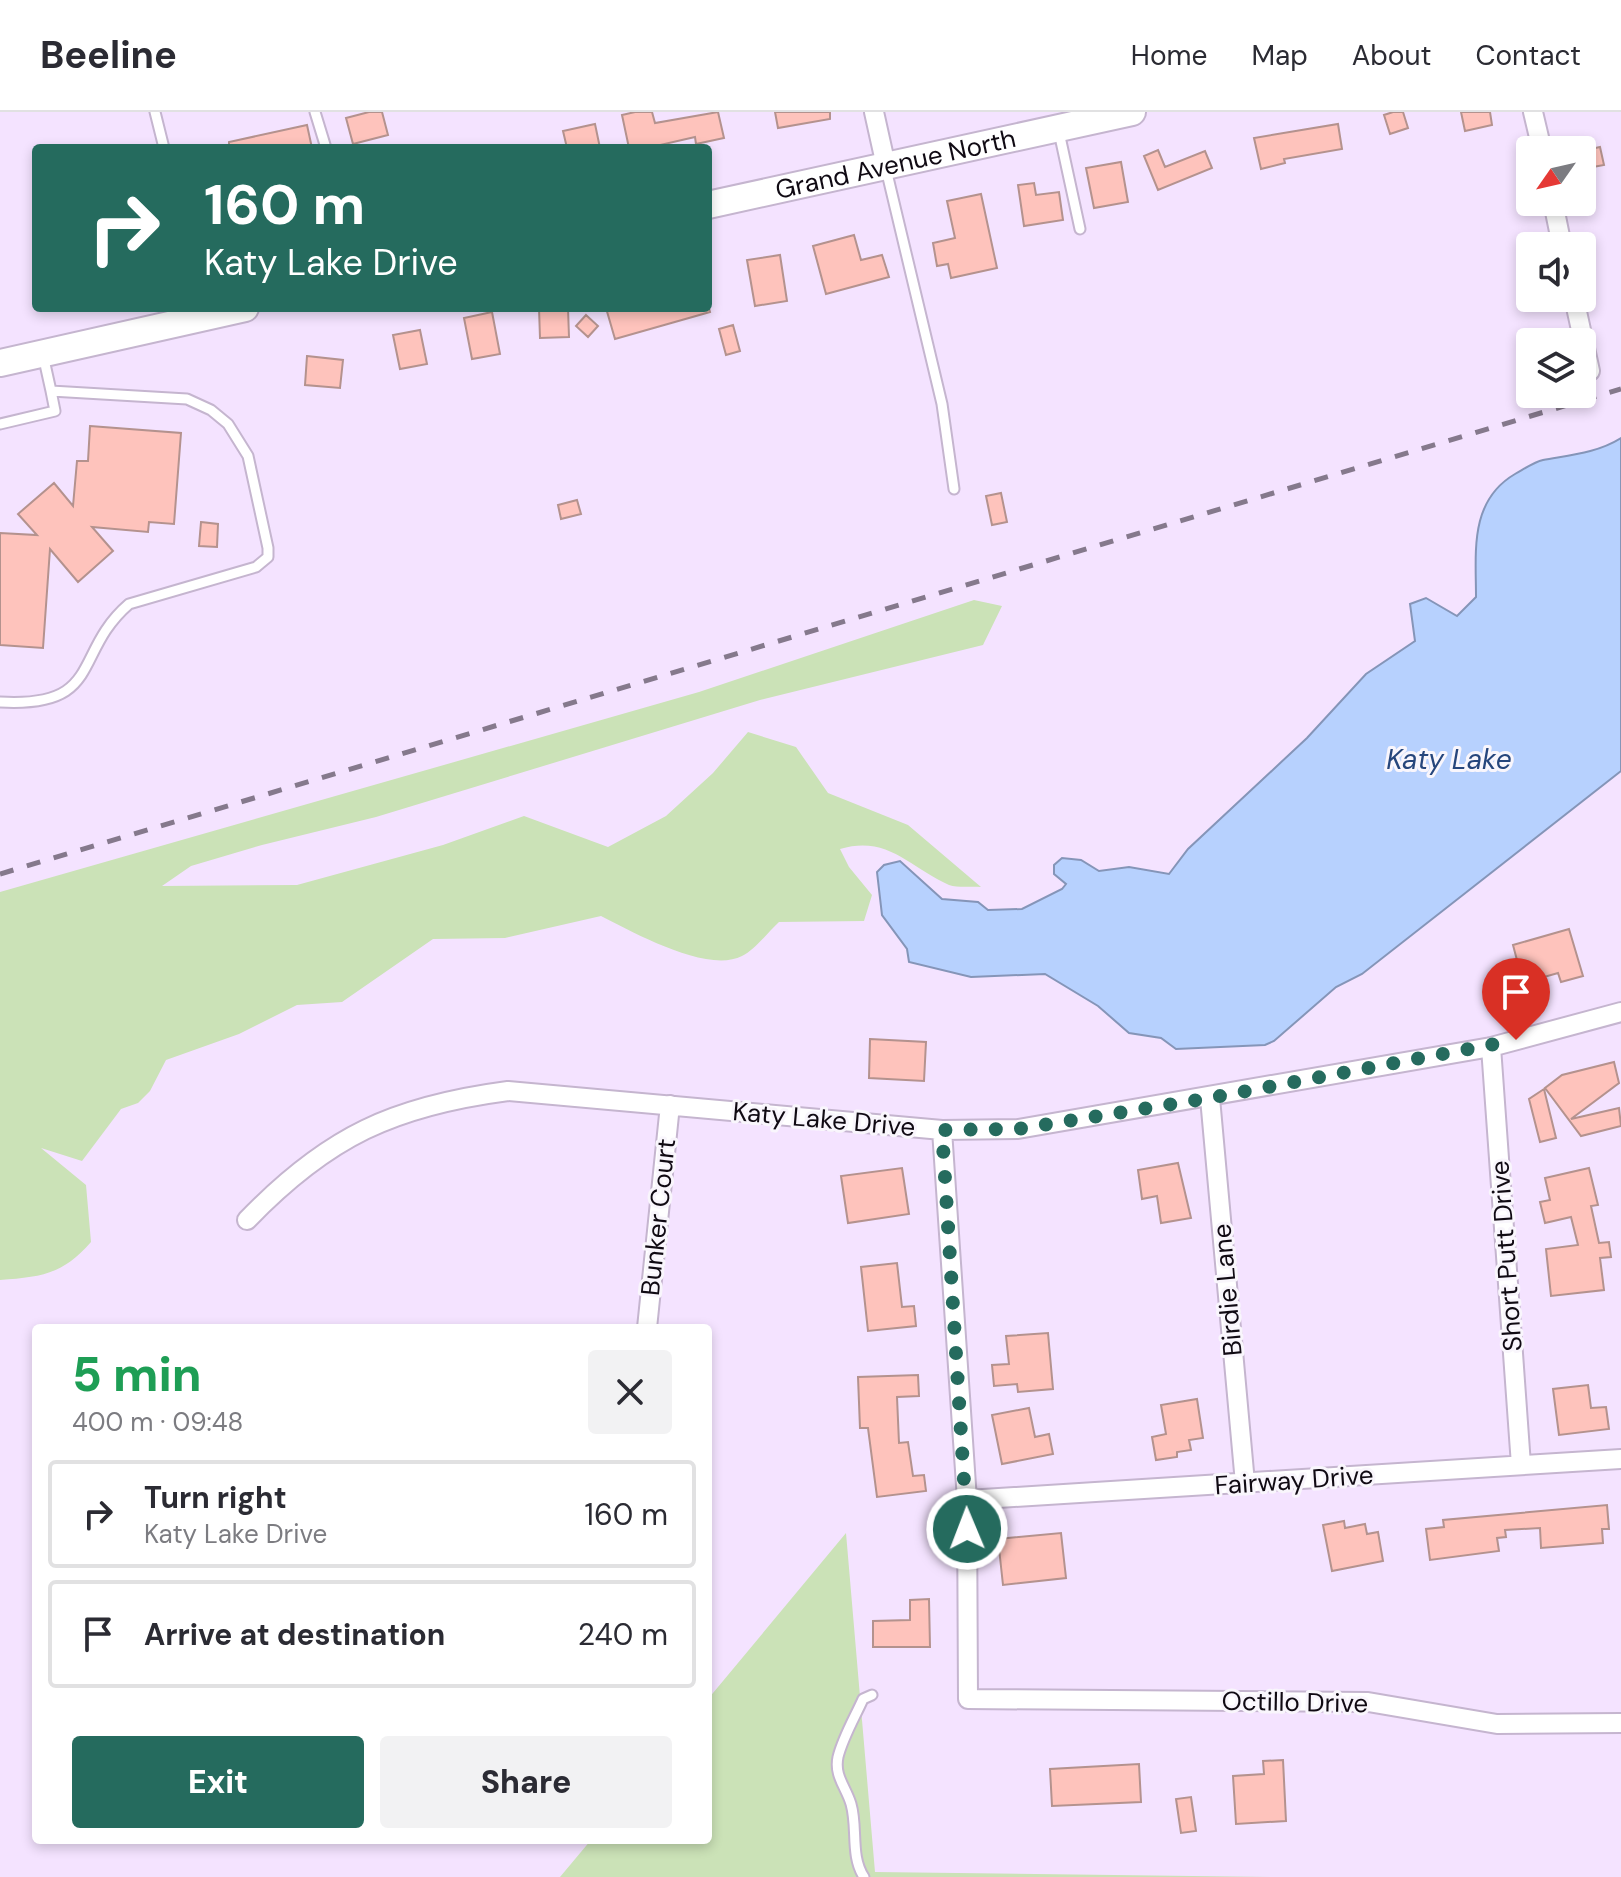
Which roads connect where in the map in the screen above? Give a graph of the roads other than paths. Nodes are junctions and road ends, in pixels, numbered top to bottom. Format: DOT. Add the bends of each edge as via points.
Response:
graph roads {
  1 [pos="155,112"];
  2 [pos="315,112"];
  3 [pos="874,112"];
  4 [pos="1132,112"];
  5 [pos="1533,112"];
  6 [pos="1058,128"];
  7 [pos="1539,136"];
  8 [pos="163,144"];
  9 [pos="325,144"];
  10 [pos="886,166"];
  11 [pos="712,204"];
  12 [pos="1080,229"];
  13 [pos="202,313"];
  14 [pos="42,353"];
  15 [pos="0,363"];
  16 [pos="51,391"];
  17 [pos="0,424"];
  18 [pos="954,489"];
  19 [pos="0,702"];
  20 [pos="1621,1012"];
  21 [pos="1491,1047"];
  22 [pos="1210,1098"];
  23 [pos="670,1105"];
  24 [pos="942,1130"];
  25 [pos="247,1220"];
  26 [pos="647,1324"];
  27 [pos="1621,1459"];
  28 [pos="1521,1465"];
  29 [pos="1245,1483"];
  30 [pos="967,1500"];
  31 [pos="872,1695"];
  32 [pos="1621,1723"];
  33 [pos="864,1877"];
  1 -- 8 [label="lane"];
  2 -- 9 [label="lane"];
  3 -- 10 [label="street"];
  4 -- 6 [label="main road, Grand Avenue North"];
  5 -- 7 [label="street"];
  6 -- 10 [label="main road, Grand Avenue North"];
  6 -- 12 [label="lane"];
  10 -- 11 [label="main road, Grand Avenue North"];
  10 -- 18 [label="lane" via="942,404"];
  13 -- 14 [label="main road"];
  14 -- 15 [label="main road"];
  14 -- 16 [label="lane"];
  16 -- 17 [label="lane" via="55,411"];
  16 -- 19 [label="lane" via="187,399 211,410 228,424 248,456 268,557 256,567 129,604 72,687 38,702"];
  20 -- 21 [label="street, Katy Lake Drive"];
  21 -- 22 [label="street, Katy Lake Drive"];
  21 -- 28 [label="street, Short Putt Drive"];
  22 -- 24 [label="street, Katy Lake Drive" via="1018,1129"];
  22 -- 29 [label="street, Birdie Lane"];
  23 -- 24 [label="street, Katy Lake Drive"];
  23 -- 25 [label="street, Katy Lake Drive" via="508,1091 444,1100 380,1122 323,1153 285,1180"];
  23 -- 26 [label="street, Bunker Court"];
  24 -- 30 [label="street"];
  27 -- 28 [label="street, Fairway Drive"];
  28 -- 29 [label="street, Fairway Drive"];
  29 -- 30 [label="street, Fairway Drive"];
  30 -- 32 [label="street, Octillo Drive" via="968,1699 1368,1702 1497,1724"];
  31 -- 33 [label="lane" via="863,1699 853,1720 837,1771 853,1808 855,1852"];
}
